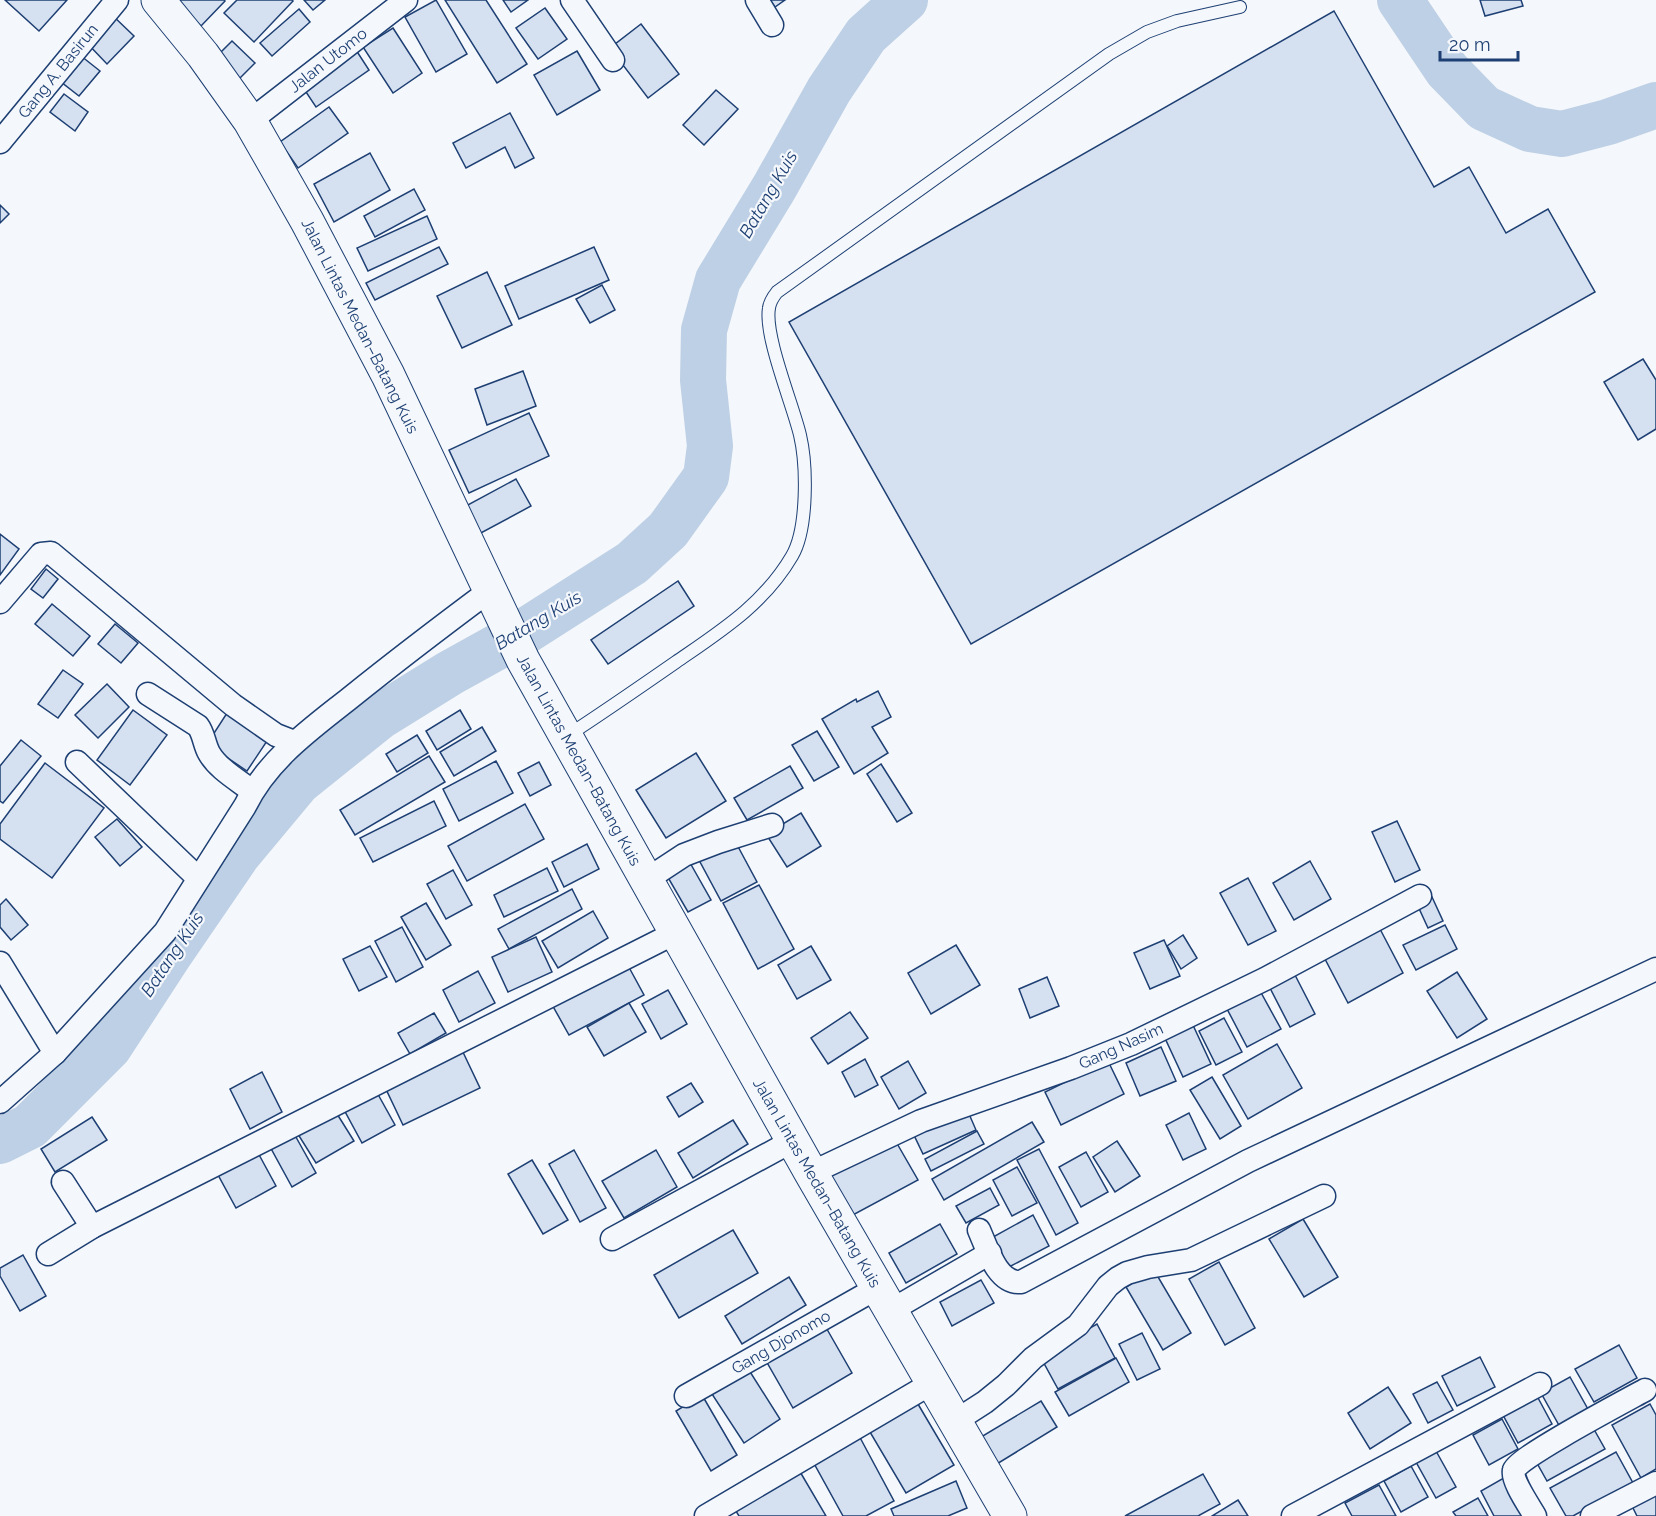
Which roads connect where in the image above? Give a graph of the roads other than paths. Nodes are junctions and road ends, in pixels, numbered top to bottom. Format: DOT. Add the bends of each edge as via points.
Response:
graph roads {
  1 [pos="117,0"];
  2 [pos="158,0"];
  3 [pos="406,0"];
  4 [pos="573,0"];
  5 [pos="757,0"];
  6 [pos="1240,7"];
  7 [pos="772,25"];
  8 [pos="614,60"];
  9 [pos="250,120"];
  10 [pos="0,142"];
  11 [pos="0,602"];
  12 [pos="495,605"];
  13 [pos="148,694"];
  14 [pos="566,736"];
  15 [pos="294,742"];
  16 [pos="77,762"];
  17 [pos="252,791"];
  18 [pos="772,825"];
  19 [pos="198,878"];
  20 [pos="646,880"];
  21 [pos="1420,896"];
  22 [pos="675,933"];
  23 [pos="0,963"];
  24 [pos="1656,969"];
  25 [pos="56,1053"];
  26 [pos="0,1102"];
  27 [pos="794,1140"];
  28 [pos="811,1173"];
  29 [pos="63,1182"];
  30 [pos="1324,1196"];
  31 [pos="92,1227"];
  32 [pos="980,1230"];
  33 [pos="612,1239"];
  34 [pos="990,1253"];
  35 [pos="48,1254"];
  36 [pos="884,1299"];
  37 [pos="932,1383"];
  38 [pos="1540,1384"];
  39 [pos="1645,1390"];
  40 [pos="686,1396"];
  41 [pos="954,1422"];
  42 [pos="1656,1483"];
  43 [pos="706,1516"];
  44 [pos="1010,1516"];
  45 [pos="1293,1516"];
  46 [pos="1535,1516"];
  47 [pos="1592,1516"];
  1 -- 10 [label="street, Gang A. Basirun"];
  2 -- 9 [label="highway, Jalan Lintas Medan–Batang Kuis"];
  3 -- 9 [label="street, Jalan Utomo"];
  4 -- 8 [label="street"];
  5 -- 7 [label="street"];
  6 -- 14 [label="lane" via="1177,21 1147,32 1109,54 777,292 768,310 770,326 801,436 806,475 803,518 794,554 768,590 737,620"];
  9 -- 12 [label="highway, Jalan Lintas Medan–Batang Kuis" via="364,327"];
  11 -- 15 [label="street" via="41,554 51,553 233,705 276,735"];
  12 -- 14 [label="highway, Jalan Lintas Medan–Batang Kuis"];
  12 -- 15 [label="street" via="411,649"];
  13 -- 17 [label="street" via="198,726 213,759"];
  14 -- 20 [label="highway, Jalan Lintas Medan–Batang Kuis"];
  15 -- 17 [label="street"];
  16 -- 19 [label="street"];
  17 -- 19 [label="street"];
  18 -- 20 [label="street" via="684,855"];
  19 -- 25 [label="street" via="165,932"];
  20 -- 22 [label="highway, Jalan Lintas Medan–Batang Kuis"];
  21 -- 28 [label="street, Gang Nasim" via="1265,979 1131,1044 921,1121"];
  22 -- 27 [label="highway, Jalan Lintas Medan–Batang Kuis"];
  22 -- 31 [label="street"];
  23 -- 25 [label="street"];
  24 -- 34 [label="street" via="1248,1161 1021,1282 1002,1274"];
  25 -- 26 [label="street"];
  27 -- 28 [label="highway, Jalan Lintas Medan–Batang Kuis"];
  27 -- 33 [label="street"];
  28 -- 36 [label="highway, Jalan Lintas Medan–Batang Kuis"];
  29 -- 31 [label="street"];
  30 -- 41 [label="street" via="1191,1260 1148,1266 1118,1278 1068,1334 1033,1358 985,1402"];
  31 -- 35 [label="street"];
  32 -- 34 [label="street"];
  34 -- 36 [label="street, Gang Djonomo"];
  36 -- 37 [label="highway, Jalan Lintas Medan–Batang Kuis"];
  36 -- 40 [label="street, Gang Djonomo"];
  37 -- 41 [label="highway, Jalan Lintas Medan–Batang Kuis"];
  37 -- 43 [label="street"];
  38 -- 45 [label="street"];
  39 -- 46 [label="street" via="1515,1467 1516,1482"];
  41 -- 44 [label="highway, Jalan Lintas Medan–Batang Kuis"];
  42 -- 47 [label="street"];
}
